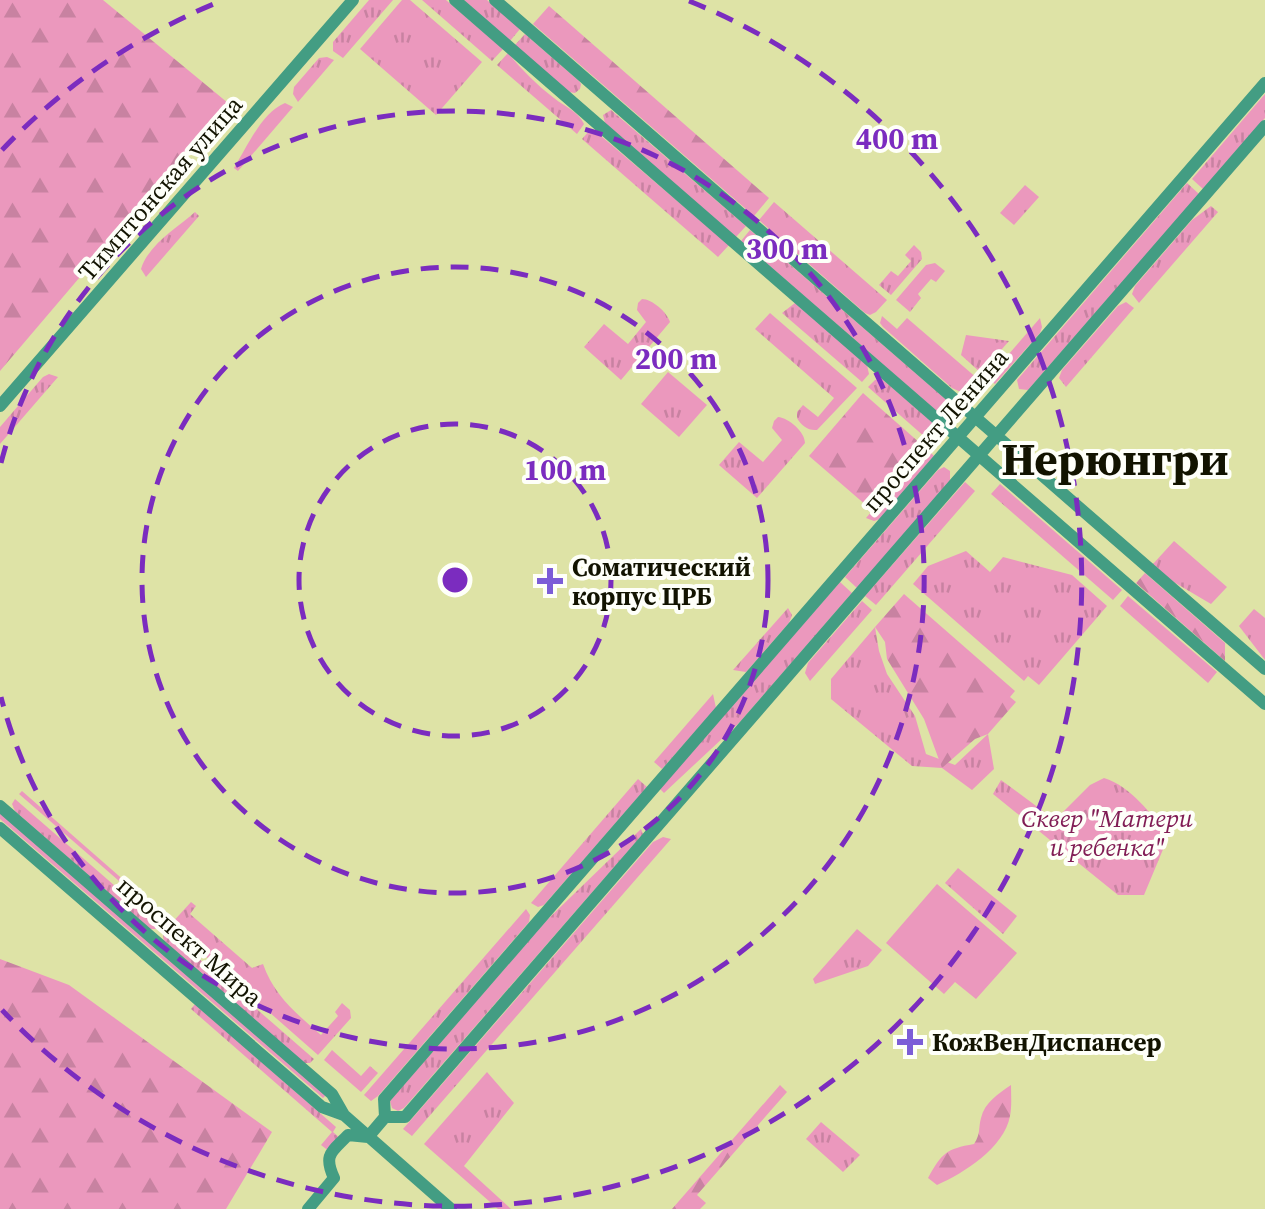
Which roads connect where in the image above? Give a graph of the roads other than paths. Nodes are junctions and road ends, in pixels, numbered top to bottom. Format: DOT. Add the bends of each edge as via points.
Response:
graph roads {
  1 [pos="353,0"];
  2 [pos="455,0"];
  3 [pos="495,0"];
  4 [pos="1265,83"];
  5 [pos="1265,126"];
  6 [pos="0,406"];
  7 [pos="976,418"];
  8 [pos="997,436"];
  9 [pos="958,438"];
  10 [pos="980,456"];
  11 [pos="1265,669"];
  12 [pos="1265,704"];
  13 [pos="639,805"];
  14 [pos="0,806"];
  15 [pos="660,824"];
  16 [pos="0,828"];
  17 [pos="344,1115"];
  18 [pos="385,1117"];
  19 [pos="368,1137"];
  20 [pos="308,1209"];
  21 [pos="451,1209"];
  1 -- 6 [label="street, Тимптонская улица"];
  2 -- 9 [label="street"];
  3 -- 7 [label="street"];
  4 -- 7 [label="street, проспект Ленина"];
  5 -- 8 [label="street, проспект Ленина"];
  7 -- 8 [label="street"];
  7 -- 9 [label="street, проспект Ленина"];
  8 -- 10 [label="street, проспект Ленина"];
  8 -- 11 [label="street"];
  9 -- 10 [label="street"];
  9 -- 13 [label="street, проспект Ленина"];
  10 -- 12 [label="street"];
  10 -- 15 [label="street, проспект Ленина"];
  13 -- 15 [label="street"];
  13 -- 18 [label="street, проспект Ленина" via="384,1098"];
  14 -- 17 [label="street, проспект Мира" via="332,1094"];
  15 -- 18 [label="street, проспект Ленина" via="405,1116"];
  16 -- 17 [label="street, проспект Мира" via="322,1107"];
  17 -- 19 [label="street, проспект Мира"];
  18 -- 19 [label="street, проспект Ленина"];
  19 -- 20 [label="street" via="348,1135 328,1156 334,1178"];
  19 -- 21 [label="street, проспект Мира"];
}
